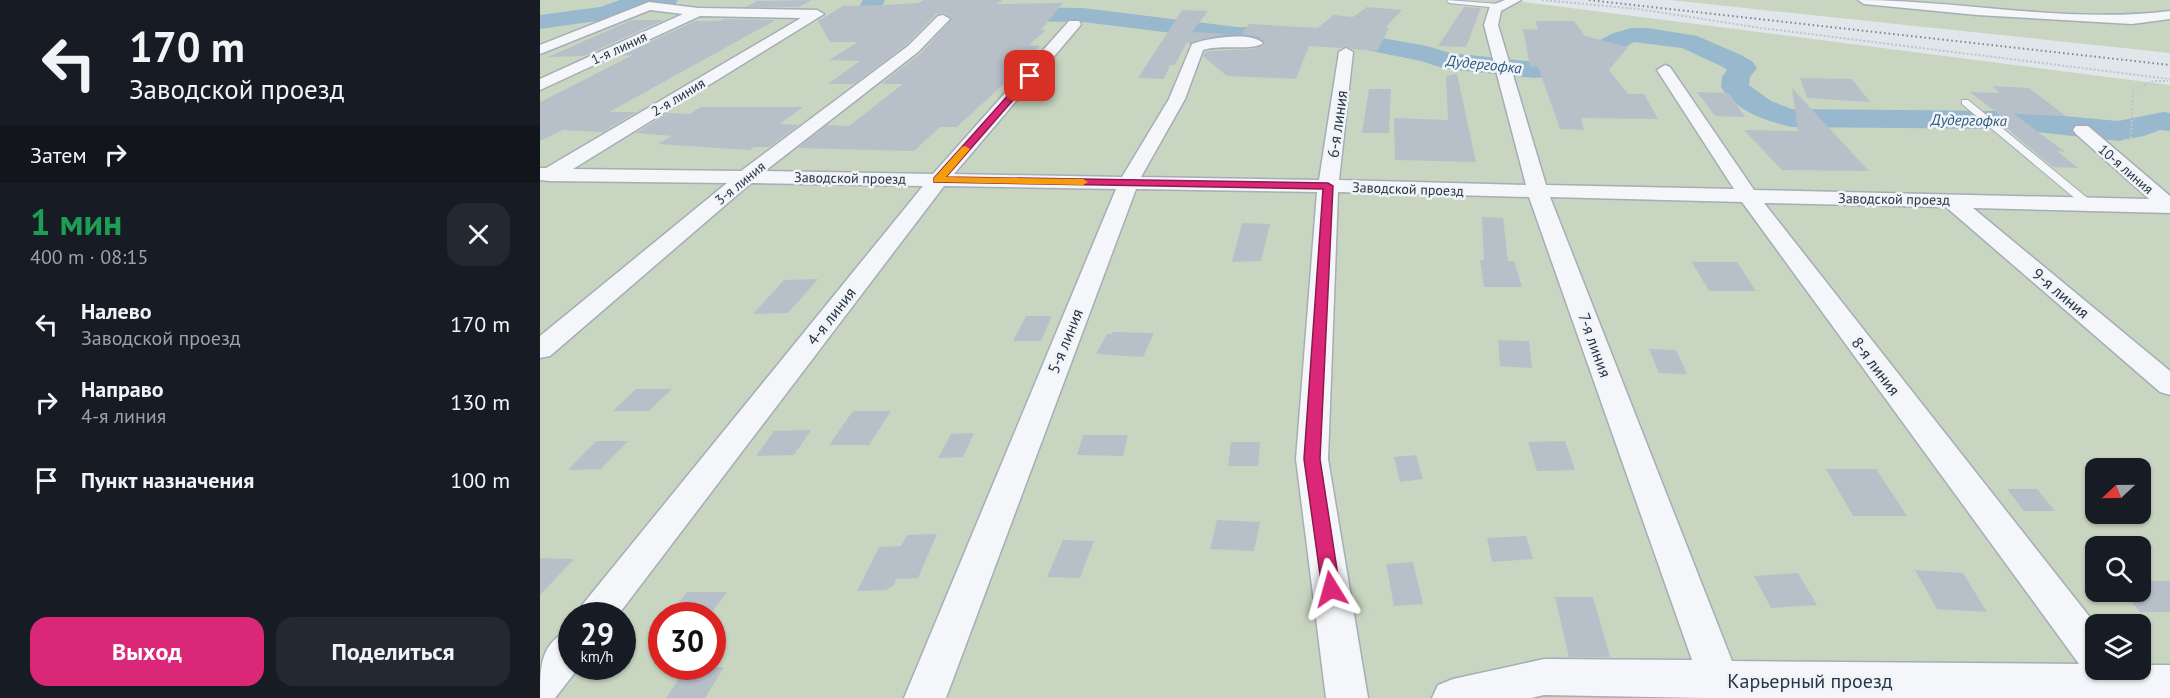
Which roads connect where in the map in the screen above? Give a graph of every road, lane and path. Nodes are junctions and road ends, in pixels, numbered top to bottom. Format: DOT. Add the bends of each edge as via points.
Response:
graph roads {
  1 [pos="1515,0"];
  2 [pos="1542,0"];
  3 [pos="1864,0"];
  4 [pos="1449,1"];
  5 [pos="651,3"];
  6 [pos="1499,6"];
  7 [pos="698,12"];
  8 [pos="2170,15"];
  9 [pos="943,19"];
  10 [pos="1074,24"];
  11 [pos="1256,43"];
  12 [pos="540,50"];
  13 [pos="1346,52"];
  14 [pos="1665,70"];
  15 [pos="2170,80"];
  16 [pos="540,85"];
  17 [pos="1965,102"];
  18 [pos="2082,130"];
  19 [pos="2131,139"];
  20 [pos="543,177"];
  21 [pos="746,177"];
  22 [pos="938,180"];
  23 [pos="1128,183"];
  24 [pos="1328,186"];
  25 [pos="1538,192"];
  26 [pos="1748,196"];
  27 [pos="1952,201"];
  28 [pos="2087,203"];
  29 [pos="2169,206"];
  30 [pos="540,350"];
  31 [pos="2170,386"];
  32 [pos="606,602"];
  33 [pos="2085,642"];
  34 [pos="558,664"];
  35 [pos="2085,677"];
  36 [pos="2145,680"];
  37 [pos="2170,683"];
  38 [pos="540,686"];
  39 [pos="1722,689"];
  40 [pos="925,698"];
  41 [pos="1347,698"];
  42 [pos="1453,698"];
  1 -- 6 [label="street"];
  2 -- 15 [label="path" via="1638,9"];
  3 -- 8 [label="street" via="2132,20"];
  4 -- 6 [label="lane"];
  5 -- 7 [label="street"];
  5 -- 12 [label="street"];
  6 -- 25 [label="street, 7-я линия" via="1491,25"];
  7 -- 16 [label="street, 1-я линия"];
  7 -- 20 [label="street, 2-я линия" via="817,14"];
  9 -- 21 [label="street, 3-я линия" via="913,48"];
  10 -- 22 [label="street, 4-я линия"];
  11 -- 23 [label="street, 5-я линия" via="1219,41 1197,47 1177,99"];
  13 -- 24 [label="street, 6-я линия"];
  14 -- 26 [label="street, 8-я линия"];
  15 -- 19 [label="path" via="2154,81 2133,90 2134,107 2128,126"];
  17 -- 28 [label="lane"];
  18 -- 29 [label="street, 10-я линия"];
  20 -- 21 [label="street, Заводской проезд"];
  21 -- 22 [label="street, Заводской проезд"];
  21 -- 30 [label="street, 3-я линия"];
  22 -- 23 [label="street, Заводской проезд"];
  22 -- 32 [label="street, 4-я линия"];
  23 -- 24 [label="street, Заводской проезд"];
  23 -- 40 [label="street, 5-я линия"];
  24 -- 25 [label="street, Заводской проезд"];
  24 -- 41 [label="street, 6-я линия" via="1312,459"];
  25 -- 26 [label="street, Заводской проезд"];
  25 -- 39 [label="street, 7-я линия"];
  26 -- 27 [label="street, Заводской проезд"];
  26 -- 33 [label="street, 8-я линия"];
  27 -- 28 [label="street, Заводской проезд"];
  27 -- 31 [label="street, 9-я линия"];
  28 -- 29 [label="street, Заводской проезд"];
  34 -- 38 [label="street"];
  35 -- 39 [label="street, Карьерный проезд"];
  36 -- 37 [label="street, Карьерный проезд"];
  39 -- 42 [label="street, Карьерный проезд" via="1544,677"];
}
